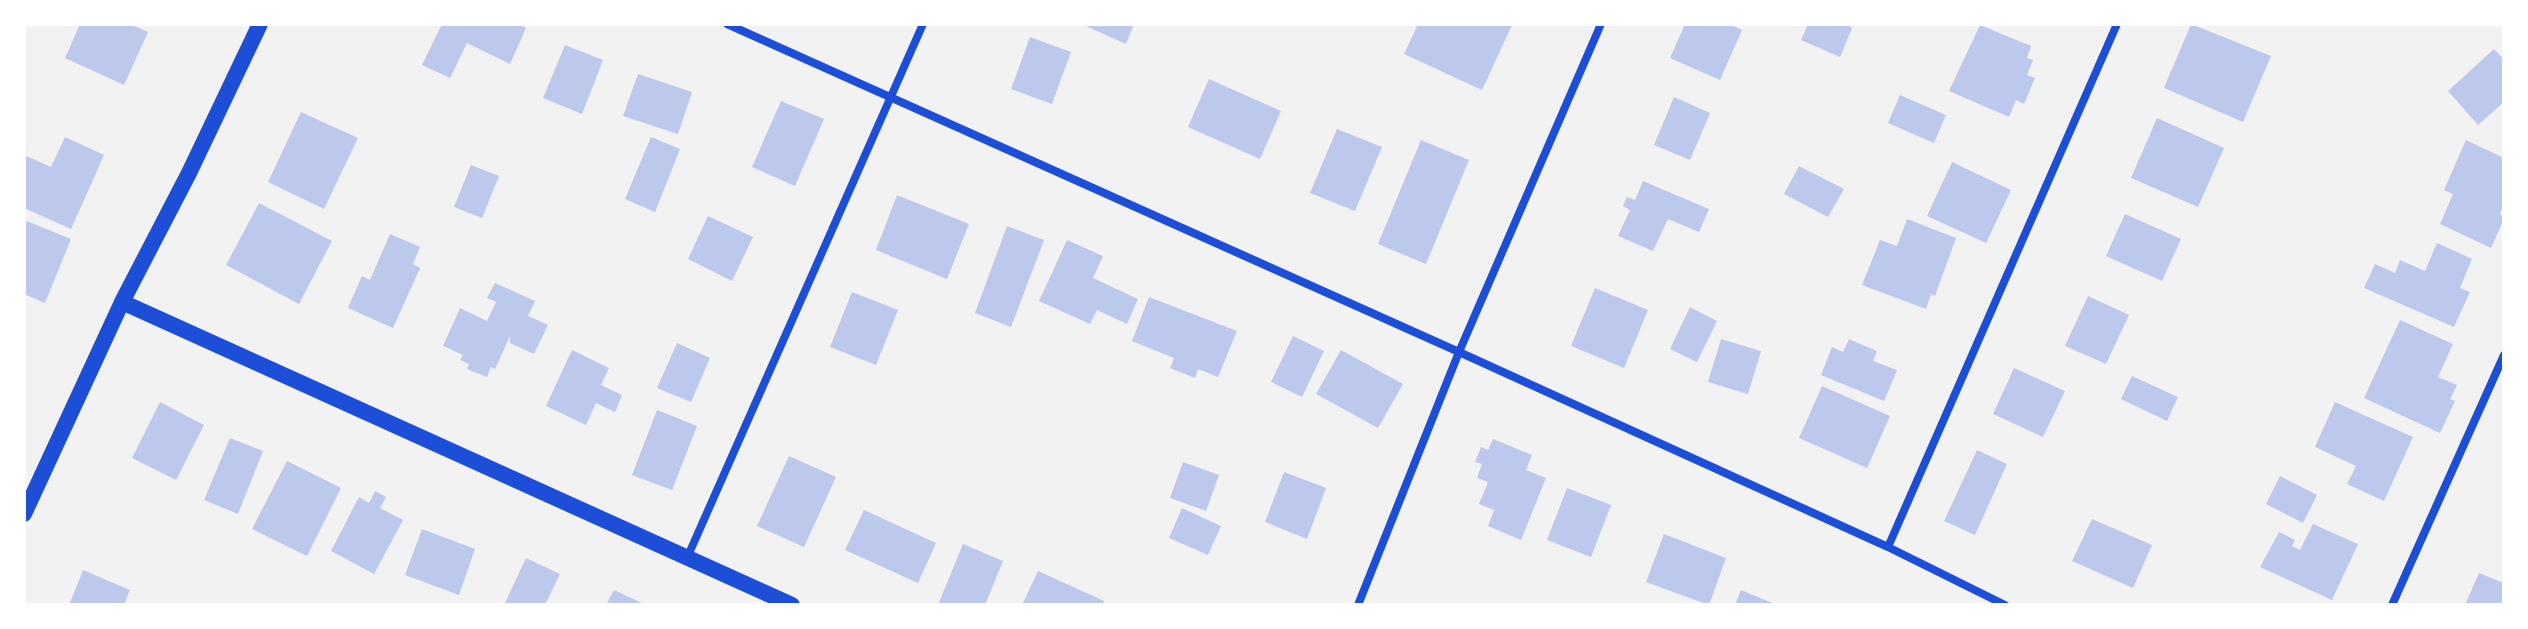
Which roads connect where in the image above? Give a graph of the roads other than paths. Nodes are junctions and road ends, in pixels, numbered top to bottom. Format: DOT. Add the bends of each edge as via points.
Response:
graph roads {
  1 [pos="260,24"];
  2 [pos="727,24"];
  3 [pos="923,24"];
  4 [pos="1601,24"];
  5 [pos="2117,24"];
  6 [pos="891,95"];
  7 [pos="122,302"];
  8 [pos="1459,352"];
  9 [pos="2504,355"];
  10 [pos="24,514"];
  11 [pos="1888,547"];
  12 [pos="687,558"];
  13 [pos="792,605"];
  14 [pos="1358,605"];
  15 [pos="2005,605"];
  16 [pos="2392,605"];
  1 -- 7 [label="main road"];
  2 -- 6 [label="street"];
  3 -- 6 [label="street"];
  4 -- 8 [label="street"];
  5 -- 11 [label="street"];
  6 -- 8 [label="street"];
  6 -- 12 [label="street"];
  7 -- 10 [label="main road"];
  7 -- 12 [label="main road"];
  8 -- 11 [label="street"];
  8 -- 14 [label="street"];
  9 -- 16 [label="street"];
  11 -- 15 [label="street"];
  12 -- 13 [label="main road"];
}
